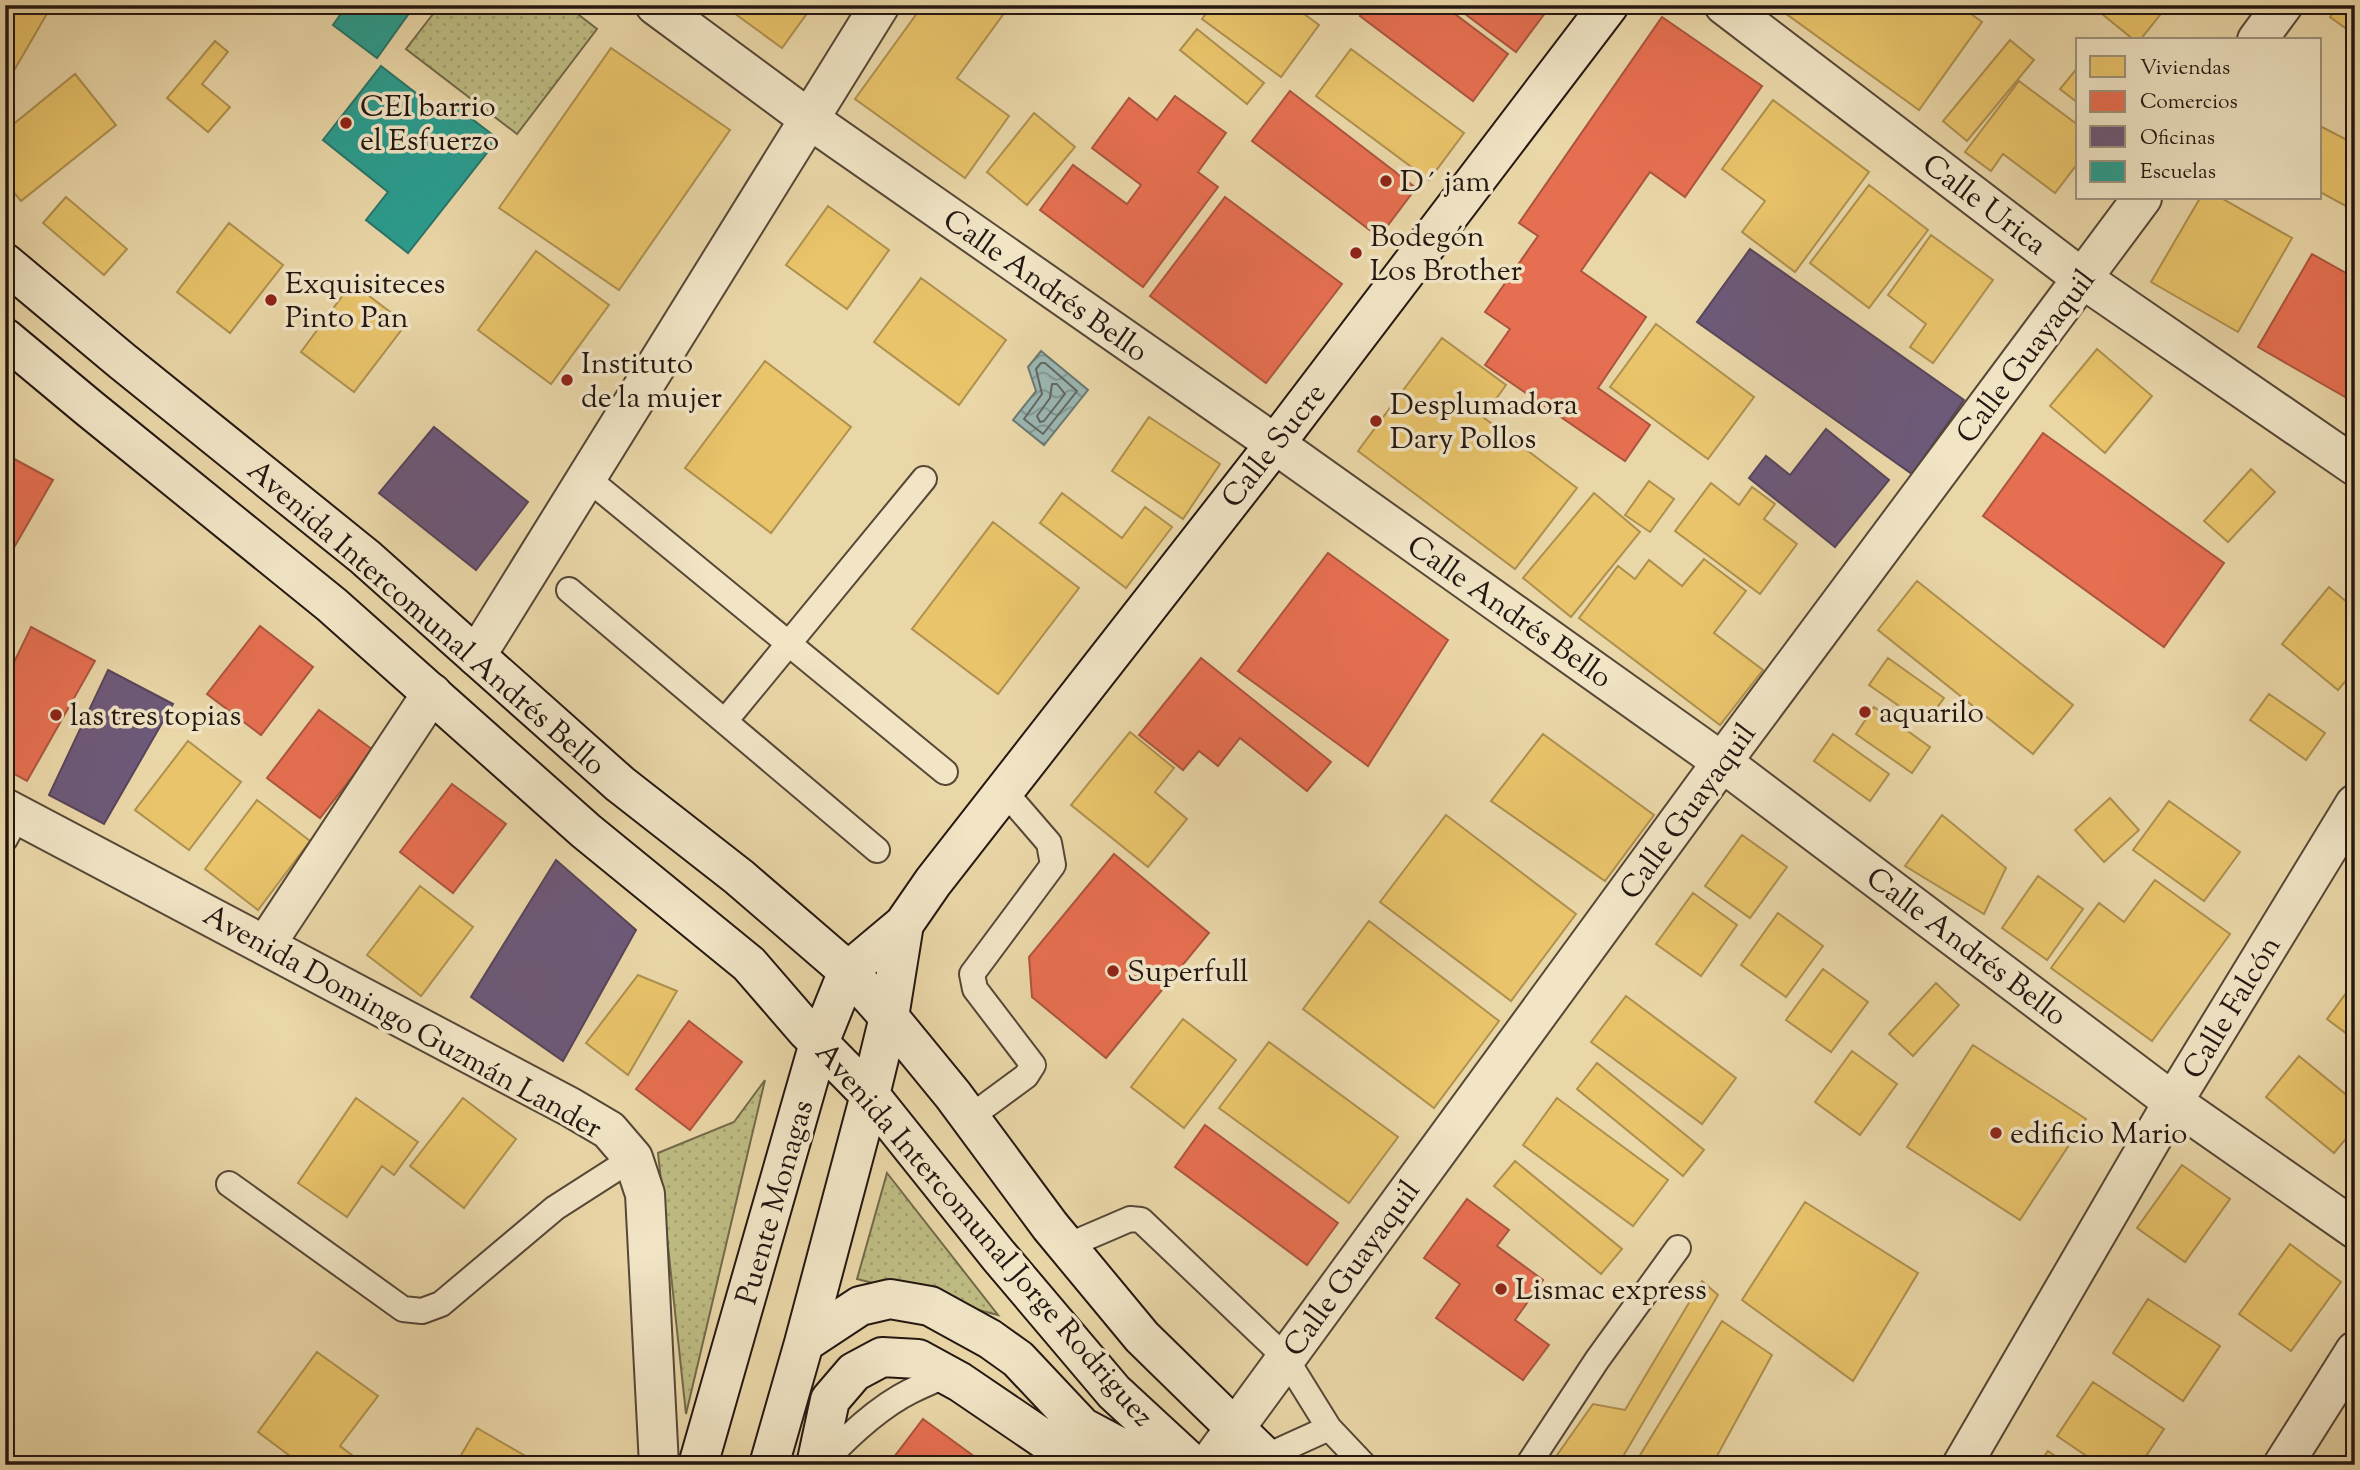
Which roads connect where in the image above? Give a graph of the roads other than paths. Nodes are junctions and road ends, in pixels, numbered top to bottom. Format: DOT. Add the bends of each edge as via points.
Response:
graph roads {
  1 [pos="655,5"];
  2 [pos="880,5"];
  3 [pos="1609,5"];
  4 [pos="1724,5"];
  5 [pos="2283,5"];
  6 [pos="2258,38"];
  7 [pos="809,119"];
  8 [pos="2141,200"];
  9 [pos="5,263"];
  10 [pos="2083,279"];
  11 [pos="5,338"];
  12 [pos="1275,444"];
  13 [pos="2355,466"];
  14 [pos="587,478"];
  15 [pos="924,479"];
  16 [pos="569,590"];
  17 [pos="789,644"];
  18 [pos="476,656"];
  19 [pos="432,694"];
  20 [pos="725,721"];
  21 [pos="1722,762"];
  22 [pos="945,772"];
  23 [pos="1005,792"];
  24 [pos="2355,804"];
  25 [pos="10,821"];
  26 [pos="877,850"];
  27 [pos="933,882"];
  28 [pos="904,924"];
  29 [pos="266,944"];
  30 [pos="848,971"];
  31 [pos="889,1017"];
  32 [pos="813,1037"];
  33 [pos="870,1095"];
  34 [pos="2173,1102"];
  35 [pos="969,1118"];
  36 [pos="633,1158"];
  37 [pos="229,1184"];
  38 [pos="2355,1230"];
  39 [pos="1067,1246"];
  40 [pos="1678,1248"];
  41 [pos="804,1343"];
  42 [pos="2355,1351"];
  43 [pos="1285,1357"];
  44 [pos="1235,1427"];
  45 [pos="1329,1428"];
  46 [pos="1269,1461"];
  47 [pos="659,1465"];
  48 [pos="698,1465"];
  49 [pos="769,1465"];
  50 [pos="818,1465"];
  51 [pos="1082,1465"];
  52 [pos="1166,1465"];
  53 [pos="1193,1465"];
  54 [pos="1208,1465"];
  55 [pos="1364,1465"];
  56 [pos="1528,1465"];
  57 [pos="1962,1465"];
  58 [pos="2283,1465"];
  1 -- 7 [label="street, Calle Andrés Bello"];
  2 -- 7 [label="street"];
  3 -- 12 [label="street, Calle Sucre"];
  4 -- 10 [label="street, Calle Urica"];
  5 -- 6 [label="street"];
  7 -- 12 [label="street, Calle Andrés Bello"];
  7 -- 14 [label="street"];
  8 -- 10 [label="street, Calle Guayaquil"];
  9 -- 18 [label="street, Avenida Intercomunal Andrés Bello" via="365,557"];
  10 -- 13 [label="street, Calle Urica"];
  10 -- 21 [label="street, Calle Guayaquil"];
  11 -- 19 [label="street, Avenida Intercomunal Andrés Bello" via="332,605"];
  12 -- 21 [label="street, Calle Andrés Bello"];
  12 -- 23 [label="street, Calle Sucre"];
  14 -- 17 [label="lane"];
  14 -- 18 [label="street"];
  15 -- 17 [label="lane"];
  16 -- 20 [label="lane"];
  17 -- 20 [label="lane"];
  17 -- 22 [label="lane"];
  18 -- 30 [label="street, Avenida Intercomunal Andrés Bello" via="620,783"];
  19 -- 29 [label="street"];
  19 -- 32 [label="street, Avenida Intercomunal Andrés Bello" via="586,831 749,964"];
  20 -- 26 [label="lane"];
  21 -- 34 [label="street, Calle Andrés Bello"];
  21 -- 43 [label="street, Calle Guayaquil"];
  23 -- 27 [label="street, Calle Sucre"];
  23 -- 35 [label="lane" via="1049,843 1053,865 972,974 975,989 1033,1065 1026,1076"];
  24 -- 34 [label="street, Calle Falcón"];
  25 -- 29 [label="street, Avenida Domingo Guzmán Lander"];
  27 -- 28 [label="street, Puente Monagas"];
  28 -- 30 [label="street, Puente Monagas"];
  28 -- 31 [label="street, Puente Monagas"];
  29 -- 36 [label="street, Avenida Domingo Guzmán Lander" via="570,1107 609,1130"];
  30 -- 31 [label="street, Avenida Intercomunal Jorge Rodriguez"];
  30 -- 32 [label="street, Puente Monagas"];
  31 -- 33 [label="street, Puente Monagas"];
  31 -- 35 [label="street, Avenida Intercomunal Jorge Rodriguez"];
  32 -- 33 [label="street, Avenida Intercomunal Jorge Rodriguez"];
  32 -- 48 [label="street, Puente Monagas"];
  33 -- 41 [label="street, Puente Monagas"];
  33 -- 53 [label="street, Avenida Intercomunal Jorge Rodriguez" via="1114,1392"];
  34 -- 38 [label="street, Calle Andrés Bello"];
  34 -- 57 [label="street, Calle Falcón"];
  35 -- 39 [label="street, Avenida Intercomunal Jorge Rodriguez"];
  36 -- 37 [label="lane" via="555,1208 441,1304 422,1311 403,1309"];
  36 -- 47 [label="street, Avenida Domingo Guzmán Lander" via="645,1195"];
  39 -- 43 [label="lane" via="1130,1219 1141,1220"];
  39 -- 44 [label="street, Avenida Intercomunal Jorge Rodriguez" via="1142,1338"];
  40 -- 56 [label="lane"];
  41 -- 49 [label="street, Puente Monagas"];
  41 -- 52 [label="street" via="860,1306 890,1299 930,1306 1018,1359 1082,1427 1144,1460"];
  42 -- 58 [label="street"];
  43 -- 44 [label="street, Calle Guayaquil"];
  43 -- 45 [label="lane"];
  44 -- 46 [label="street, Avenida Intercomunal Jorge Rodriguez"];
  44 -- 54 [label="street, Calle Guayaquil"];
  45 -- 46 [label="lane"];
  45 -- 55 [label="lane"];
  50 -- 51 [label="street" via="830,1400 854,1372 882,1357 918,1359"];
}
